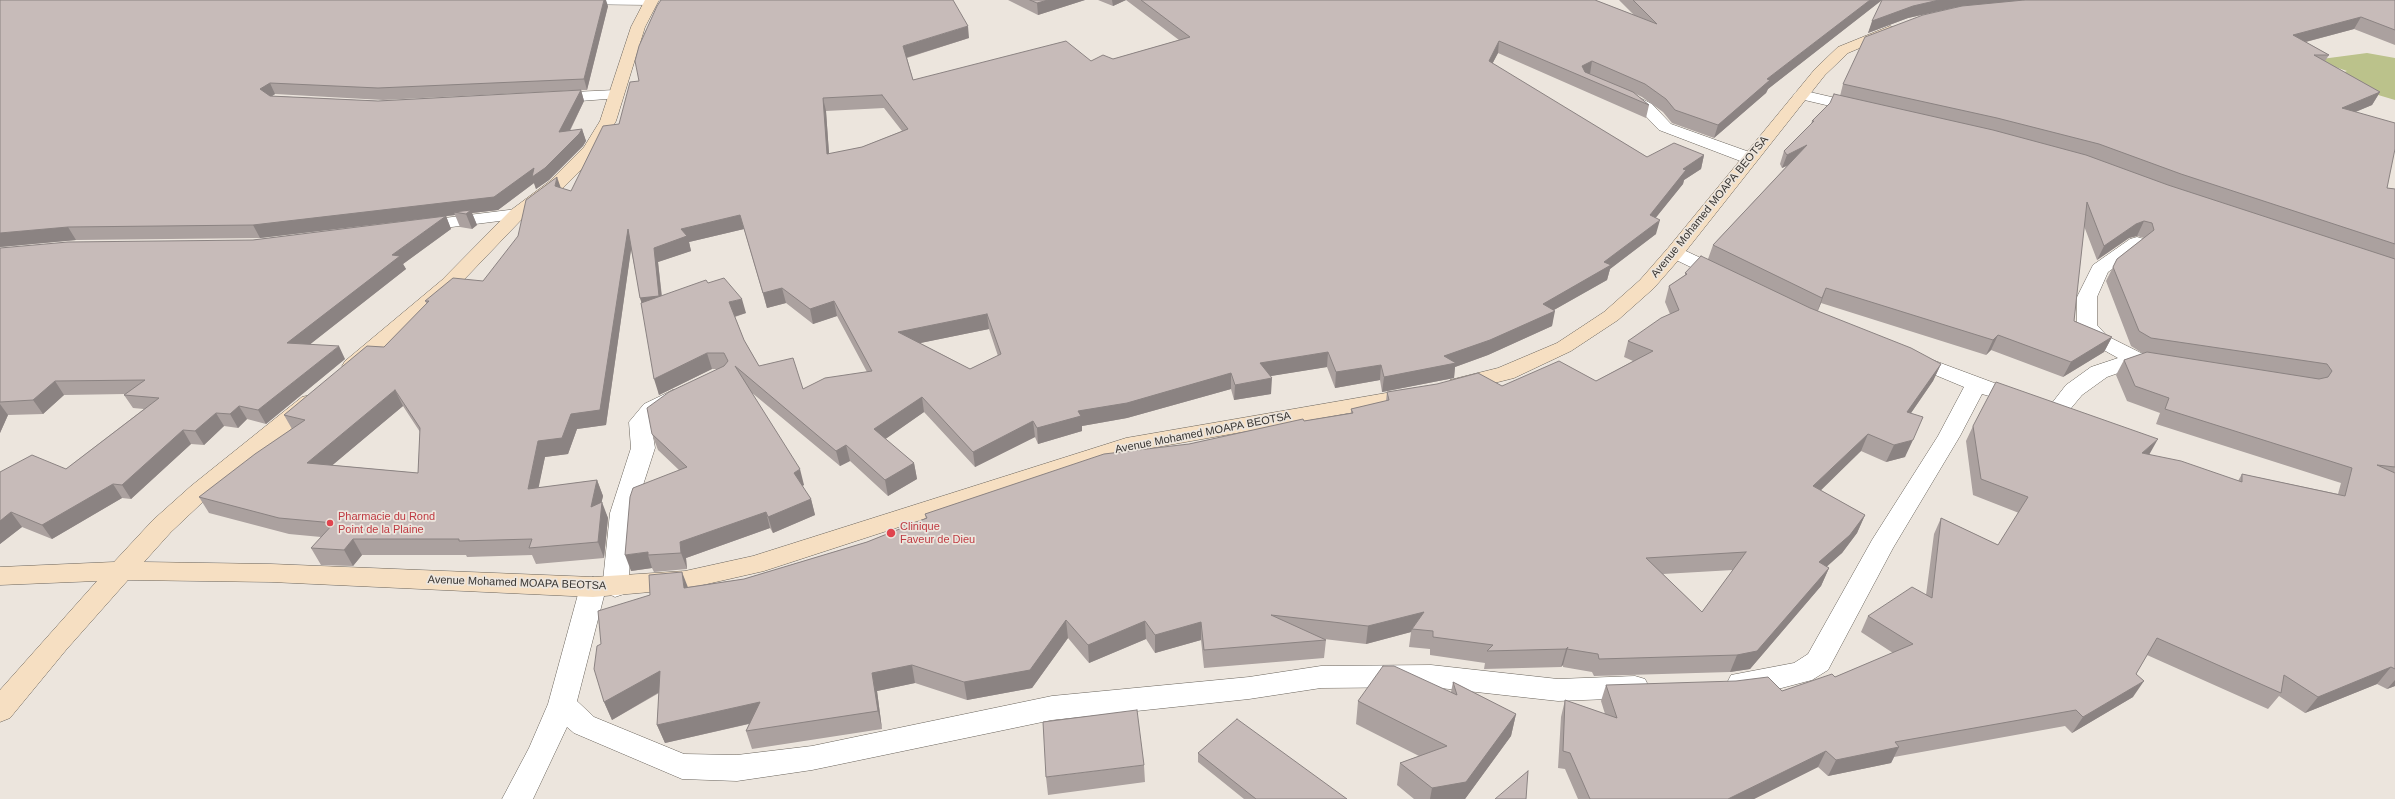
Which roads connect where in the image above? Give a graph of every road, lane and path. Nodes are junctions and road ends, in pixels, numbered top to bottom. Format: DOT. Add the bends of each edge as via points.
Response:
graph roads {
  1 [pos="559,0"];
  2 [pos="652,0"];
  3 [pos="1908,24"];
  4 [pos="1607,88"];
  5 [pos="616,95"];
  6 [pos="1801,95"];
  7 [pos="536,99"];
  8 [pos="1877,112"];
  9 [pos="1749,158"];
  10 [pos="517,214"];
  11 [pos="400,228"];
  12 [pos="2137,242"];
  13 [pos="1675,252"];
  14 [pos="1737,282"];
  15 [pos="1890,350"];
  16 [pos="2136,359"];
  17 [pos="2175,365"];
  18 [pos="1976,384"];
  19 [pos="693,388"];
  20 [pos="121,571"];
  21 [pos="0,576"];
  22 [pos="604,587"];
  23 [pos="1714,685"];
  24 [pos="1660,687"];
  25 [pos="562,704"];
  26 [pos="0,710"];
  27 [pos="518,799"];
  1 -- 2 [label="street"];
  2 -- 5 [label="main road" via="638,27"];
  3 -- 6 [label="main road, Avenue Mohamed MOAPA BEOTSA" via="1843,50"];
  4 -- 9 [label="street" via="1646,107 1664,127"];
  5 -- 7 [label="street"];
  5 -- 10 [label="main road" via="608,121 592,150 556,185"];
  6 -- 8 [label="street"];
  6 -- 9 [label="main road, Avenue Mohamed MOAPA BEOTSA"];
  9 -- 13 [label="main road, Avenue Mohamed MOAPA BEOTSA"];
  10 -- 11 [label="street"];
  10 -- 20 [label="main road" via="449,284 331,385 199,492 162,526"];
  12 -- 16 [label="street" via="2100,269 2087,297 2086,318 2087,326 2100,340"];
  13 -- 14 [label="street"];
  13 -- 22 [label="main road, Avenue Mohamed MOAPA BEOTSA" via="1646,284 1611,316 1564,347 1506,373 1438,391 1126,445 755,565 685,580"];
  15 -- 18 [label="street"];
  16 -- 17 [label="street"];
  16 -- 18 [label="street" via="2113,366 2090,378 2074,390 2059,408 2047,409"];
  18 -- 23 [label="street" via="1950,436 1881,546 1818,662 1802,672 1774,679"];
  19 -- 22 [label="street" via="652,409 640,422 643,448 640,462 622,513"];
  20 -- 21 [label="main road, Avenue Mohamed MOAPA BEOTSA"];
  20 -- 22 [label="main road, Avenue Mohamed MOAPA BEOTSA" via="271,573"];
  20 -- 26 [label="main road"];
  22 -- 25 [label="street"];
  24 -- 25 [label="street" via="1558,690 1431,676 1321,677 1249,688 1052,708 812,758 737,768 682,766 584,725"];
  25 -- 27 [label="street"];
}
